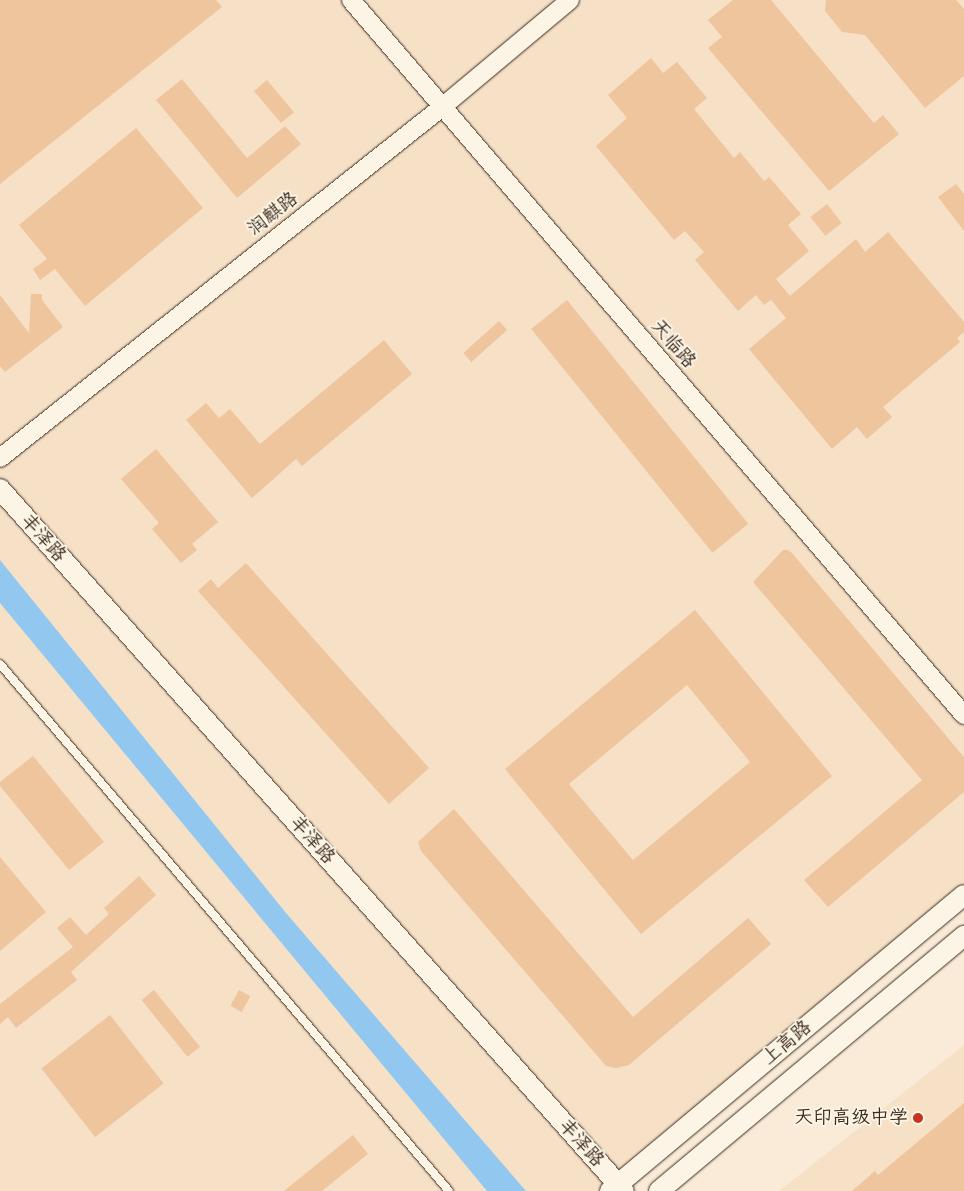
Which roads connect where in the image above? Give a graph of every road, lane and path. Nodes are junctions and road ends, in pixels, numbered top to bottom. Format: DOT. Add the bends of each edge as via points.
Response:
graph roads {
  1 [pos="351,0"];
  2 [pos="570,0"];
  3 [pos="441,108"];
  4 [pos="0,458"];
  5 [pos="0,490"];
  6 [pos="0,664"];
  7 [pos="964,715"];
  8 [pos="964,895"];
  9 [pos="964,936"];
  10 [pos="617,1189"];
  11 [pos="449,1191"];
  12 [pos="658,1191"];
  1 -- 3 [label="street, 天临路"];
  2 -- 3 [label="street, 润麒路"];
  3 -- 4 [label="street, 润麒路"];
  3 -- 7 [label="street, 天临路"];
  5 -- 10 [label="main road, 丰泽路"];
  6 -- 11 [label="lane"];
  8 -- 10 [label="main road, 上高路"];
  9 -- 12 [label="main road, 上高路"];
}
